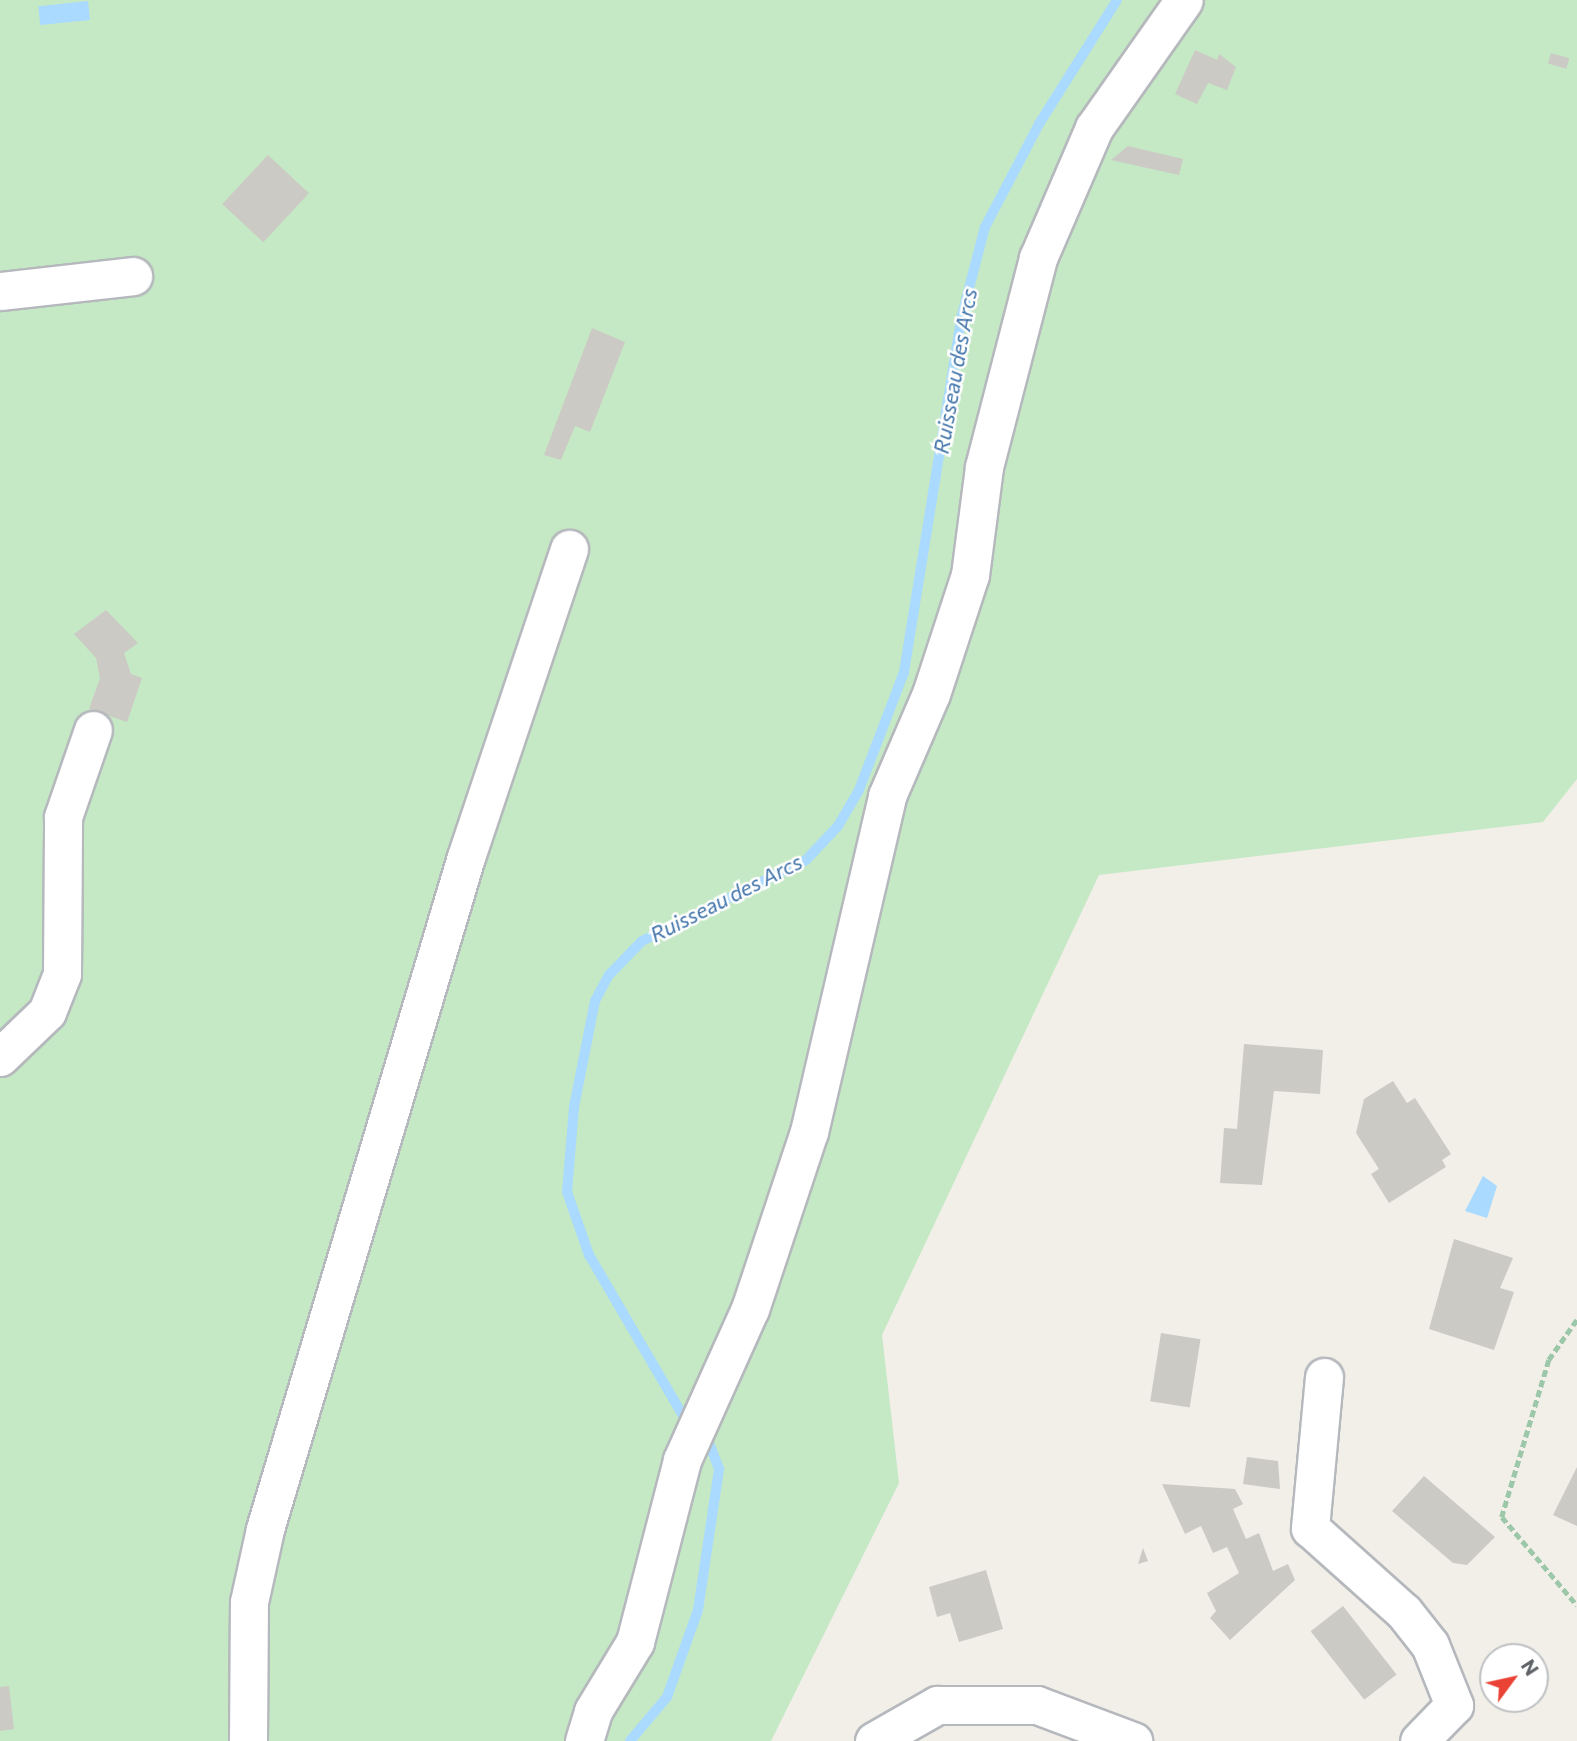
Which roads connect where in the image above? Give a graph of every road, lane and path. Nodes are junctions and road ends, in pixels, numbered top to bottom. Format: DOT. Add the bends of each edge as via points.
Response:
graph roads {
  1 [pos="1184,0"];
  2 [pos="133,276"];
  3 [pos="0,291"];
  4 [pos="569,549"];
  5 [pos="93,730"];
  6 [pos="0,1057"];
  7 [pos="1577,1321"];
  8 [pos="1324,1377"];
  9 [pos="1577,1605"];
  10 [pos="248,1741"];
  11 [pos="584,1741"];
  12 [pos="874,1741"];
  13 [pos="1133,1741"];
  14 [pos="1419,1741"];
  1 -- 11 [label="street" via="1094,128 1038,258 984,467 970,575 932,694 887,796 809,1132 750,1308 690,1444 635,1642 593,1711"];
  2 -- 3 [label="street"];
  4 -- 10 [label="street" via="466,857 265,1529 249,1602"];
  5 -- 6 [label="street" via="63,817 62,974 47,1012"];
  7 -- 9 [label="path" via="1549,1360 1502,1517"];
  8 -- 14 [label="street" via="1310,1528 1404,1612 1430,1645 1454,1705"];
  12 -- 13 [label="street" via="937,1704 1037,1705"];
}
